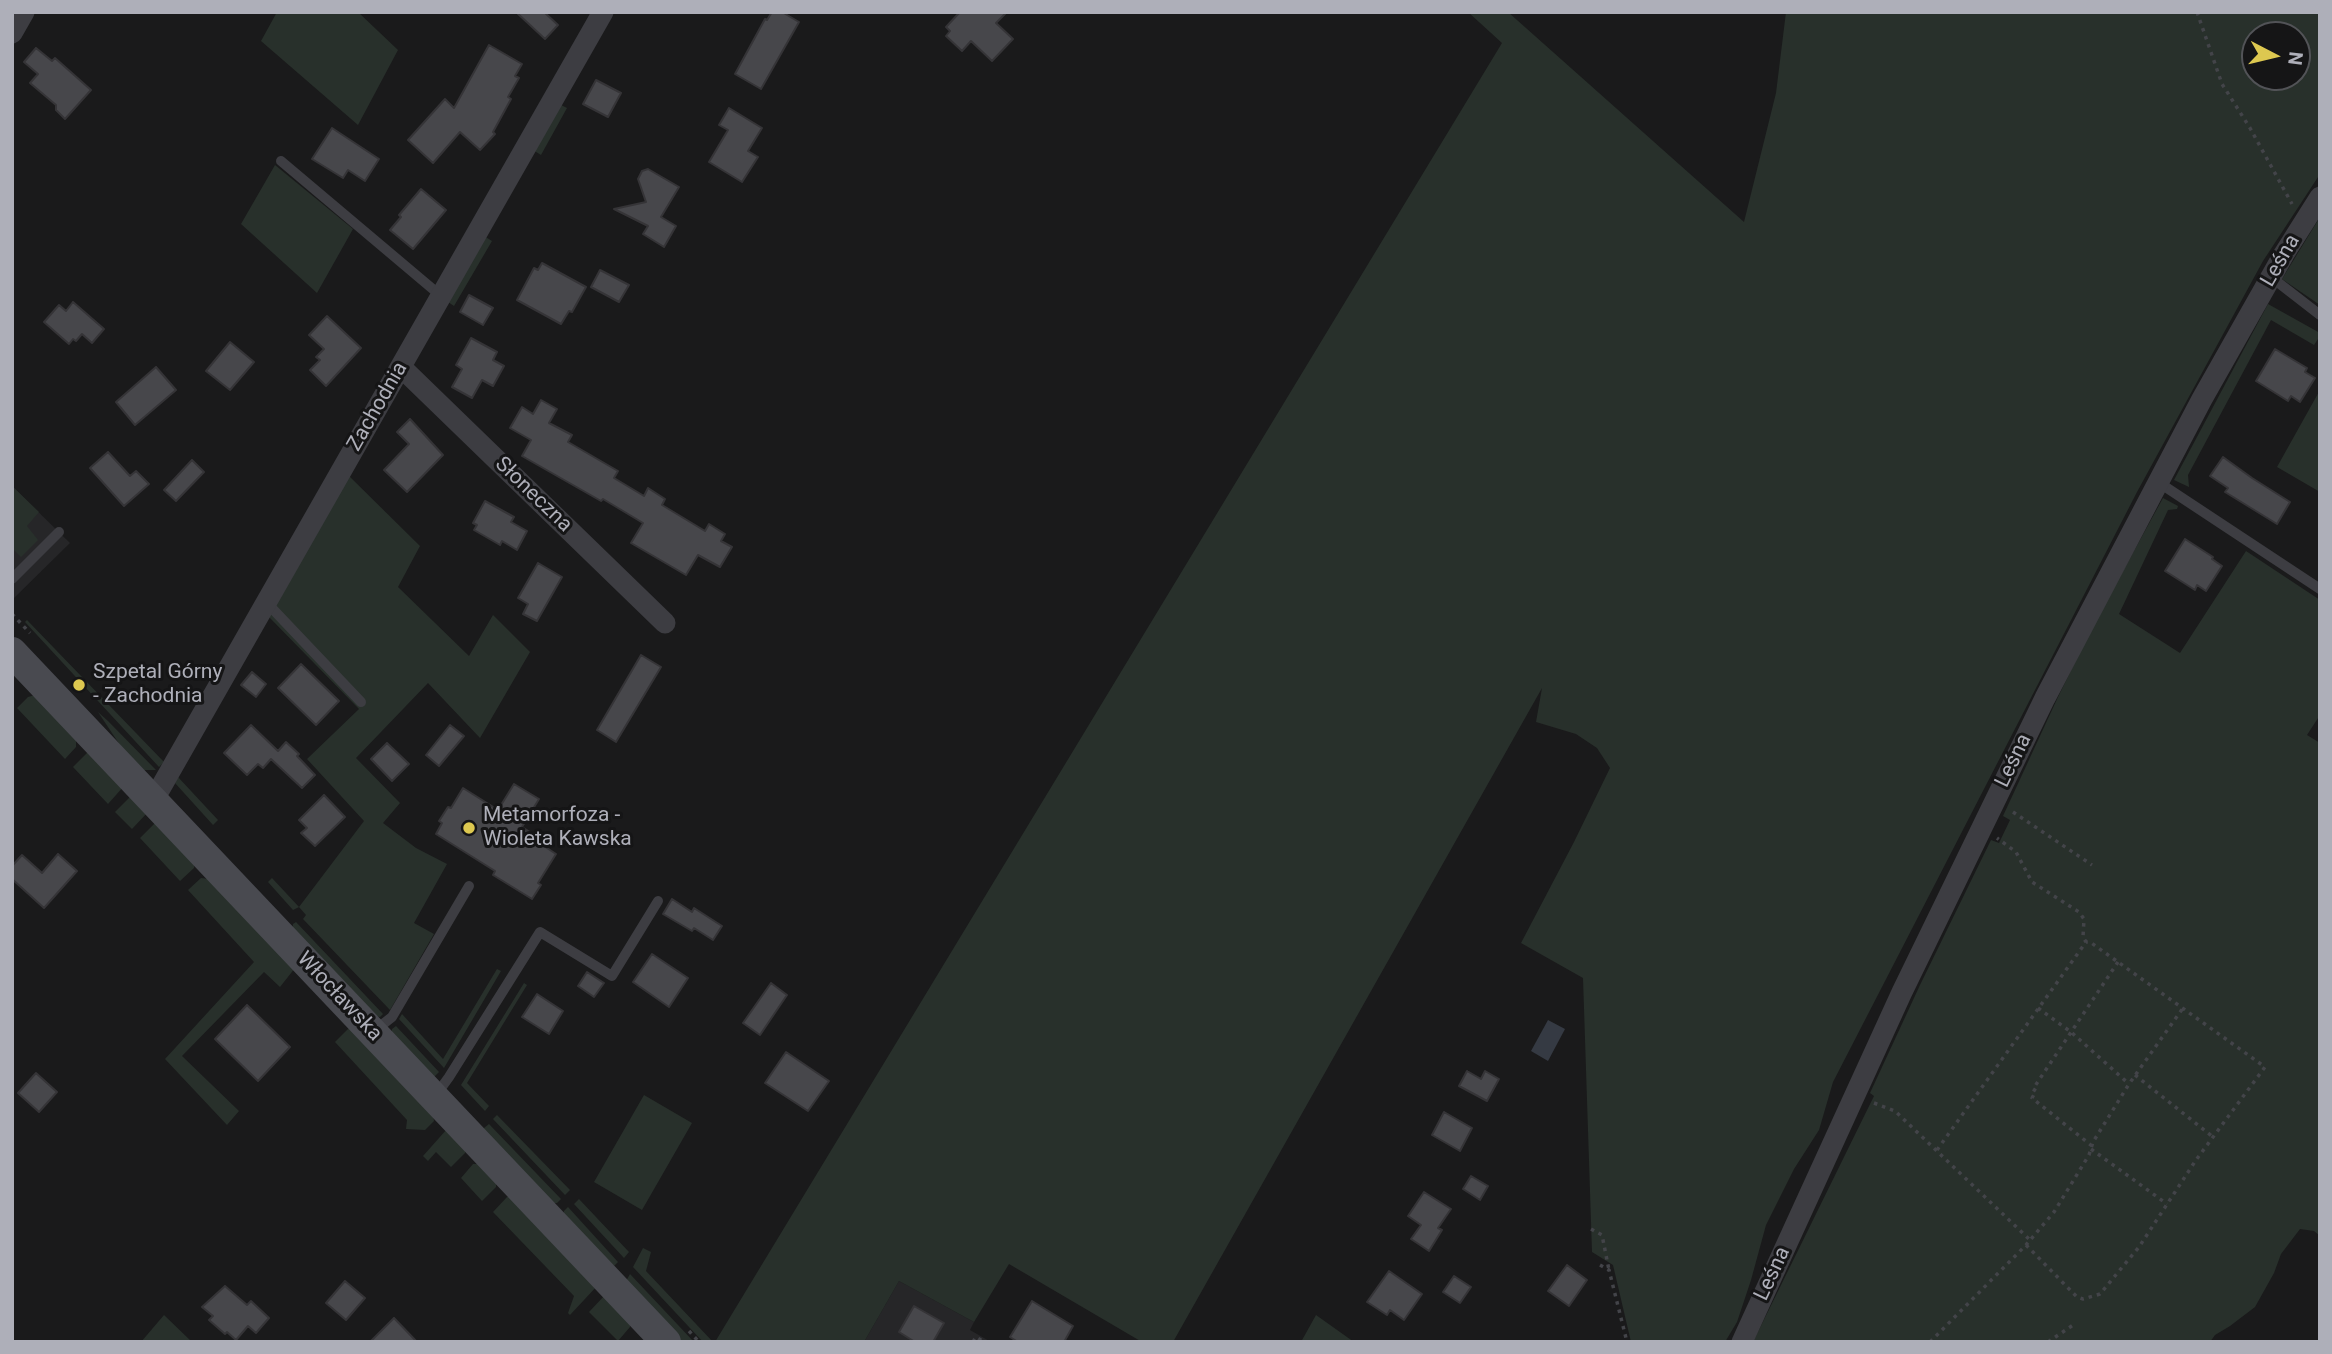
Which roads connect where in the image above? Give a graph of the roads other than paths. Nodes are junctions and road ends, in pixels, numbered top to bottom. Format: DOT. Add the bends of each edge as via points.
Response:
graph roads {
  1 [pos="24,12"];
  2 [pos="603,12"];
  3 [pos="12,33"];
  4 [pos="281,161"];
  5 [pos="2320,197"];
  6 [pos="2271,277"];
  7 [pos="441,296"];
  8 [pos="2320,315"];
  9 [pos="401,367"];
  10 [pos="2158,482"];
  11 [pos="59,532"];
  12 [pos="12,579"];
  13 [pos="2320,589"];
  14 [pos="267,603"];
  15 [pos="665,623"];
  16 [pos="12,652"];
  17 [pos="361,702"];
  18 [pos="153,802"];
  19 [pos="468,886"];
  20 [pos="658,901"];
  21 [pos="373,1033"];
  22 [pos="434,1097"];
  23 [pos="666,1342"];
  24 [pos="1742,1342"];
  1 -- 3 [label="street"];
  2 -- 7 [label="street, Zachodnia"];
  4 -- 7 [label="lane"];
  5 -- 6 [label="street, Leśna"];
  6 -- 8 [label="lane"];
  6 -- 10 [label="street, Leśna"];
  7 -- 9 [label="street, Zachodnia"];
  9 -- 14 [label="street, Zachodnia"];
  9 -- 15 [label="street, Słoneczna"];
  10 -- 13 [label="lane"];
  10 -- 24 [label="street, Leśna" via="1940,911"];
  11 -- 12 [label="lane"];
  14 -- 17 [label="lane"];
  14 -- 18 [label="street, Zachodnia"];
  16 -- 18 [label="main road, Włocławska"];
  18 -- 21 [label="main road, Włocławska"];
  19 -- 21 [label="lane" via="392,1017"];
  20 -- 22 [label="lane" via="612,976 540,932"];
  21 -- 22 [label="main road, Włocławska"];
  22 -- 23 [label="main road, Włocławska"];
}
